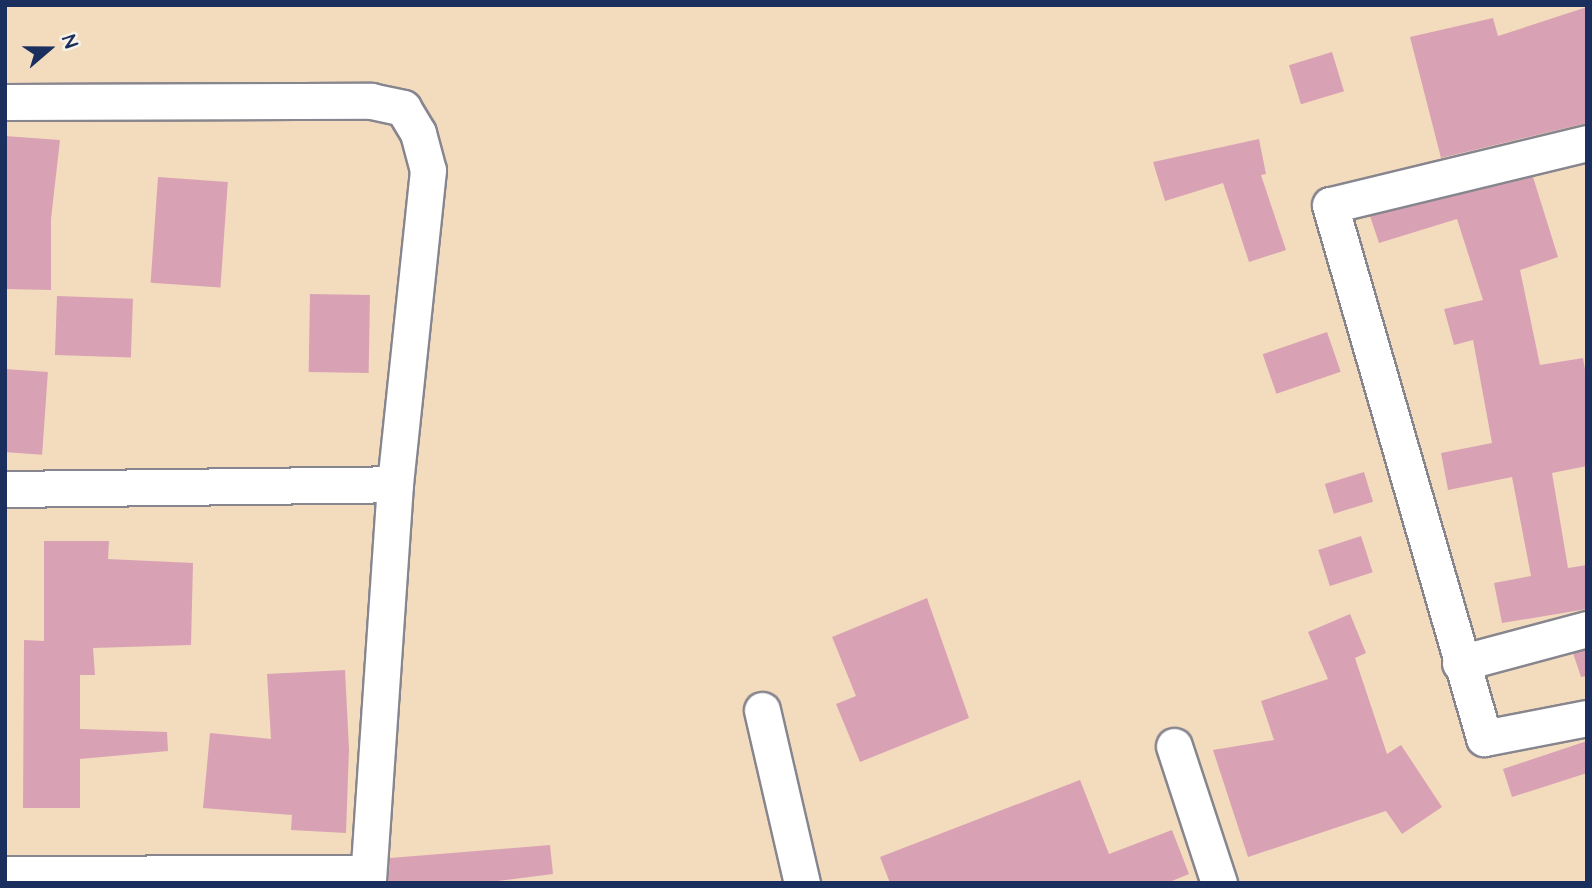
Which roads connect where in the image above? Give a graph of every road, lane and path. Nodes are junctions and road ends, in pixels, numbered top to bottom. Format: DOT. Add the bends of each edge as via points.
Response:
graph roads {
  1 [pos="5,102"];
  2 [pos="1587,143"];
  3 [pos="395,484"];
  4 [pos="5,489"];
  5 [pos="1587,629"];
  6 [pos="1460,663"];
  7 [pos="762,710"];
  8 [pos="1587,718"];
  9 [pos="1174,746"];
  10 [pos="5,874"];
  11 [pos="368,878"];
  12 [pos="802,883"];
  13 [pos="1219,883"];
  1 -- 3 [label="street" via="371,101 403,108 418,133 428,170"];
  2 -- 6 [label="street" via="1330,205"];
  3 -- 4 [label="street"];
  3 -- 11 [label="street"];
  5 -- 6 [label="street"];
  6 -- 8 [label="street" via="1485,738"];
  7 -- 12 [label="street"];
  9 -- 13 [label="street"];
  10 -- 11 [label="street"];
}
